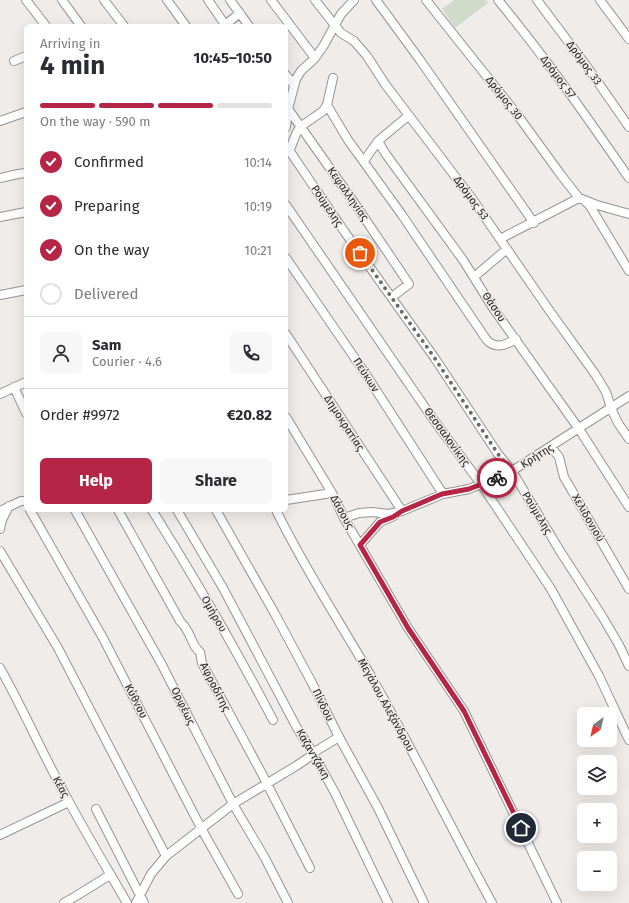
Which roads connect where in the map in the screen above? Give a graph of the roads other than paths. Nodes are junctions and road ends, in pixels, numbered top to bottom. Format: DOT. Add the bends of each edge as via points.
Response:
graph roads {
  1 [pos="26,0"];
  2 [pos="62,0"];
  3 [pos="104,0"];
  4 [pos="167,0"];
  5 [pos="208,0"];
  6 [pos="230,0"];
  7 [pos="271,0"];
  8 [pos="315,0"];
  9 [pos="354,0"];
  10 [pos="376,0"];
  11 [pos="426,0"];
  12 [pos="498,0"];
  13 [pos="537,0"];
  14 [pos="600,0"];
  15 [pos="240,13"];
  16 [pos="44,24"];
  17 [pos="80,24"];
  18 [pos="122,24"];
  19 [pos="185,24"];
  20 [pos="225,24"];
  21 [pos="227,24"];
  22 [pos="248,24"];
  23 [pos="334,25"];
  24 [pos="629,39"];
  25 [pos="24,57"];
  26 [pos="316,58"];
  27 [pos="14,60"];
  28 [pos="288,78"];
  29 [pos="333,78"];
  30 [pos="294,85"];
  31 [pos="288,104"];
  32 [pos="327,105"];
  33 [pos="288,109"];
  34 [pos="24,113"];
  35 [pos="408,116"];
  36 [pos="0,121"];
  37 [pos="300,127"];
  38 [pos="629,127"];
  39 [pos="378,141"];
  40 [pos="288,151"];
  41 [pos="364,161"];
  42 [pos="24,173"];
  43 [pos="0,178"];
  44 [pos="629,178"];
  45 [pos="582,199"];
  46 [pos="288,208"];
  47 [pos="24,212"];
  48 [pos="629,214"];
  49 [pos="0,217"];
  50 [pos="534,223"];
  51 [pos="500,239"];
  52 [pos="507,249"];
  53 [pos="288,261"];
  54 [pos="629,271"];
  55 [pos="474,277"];
  56 [pos="24,290"];
  57 [pos="0,295"];
  58 [pos="392,297"];
  59 [pos="288,337"];
  60 [pos="516,339"];
  61 [pos="24,383"];
  62 [pos="14,387"];
  63 [pos="0,394"];
  64 [pos="629,396"];
  65 [pos="611,408"];
  66 [pos="24,409"];
  67 [pos="288,420"];
  68 [pos="578,430"];
  69 [pos="629,439"];
  70 [pos="551,447"];
  71 [pos="512,471"];
  72 [pos="481,484"];
  73 [pos="332,493"];
  74 [pos="442,494"];
  75 [pos="288,500"];
  76 [pos="24,502"];
  77 [pos="9,506"];
  78 [pos="629,507"];
  79 [pos="0,510"];
  80 [pos="402,511"];
  81 [pos="31,512"];
  82 [pos="76,512"];
  83 [pos="119,512"];
  84 [pos="153,512"];
  85 [pos="178,512"];
  86 [pos="217,512"];
  87 [pos="277,512"];
  88 [pos="344,518"];
  89 [pos="0,529"];
  90 [pos="360,545"];
  91 [pos="0,551"];
  92 [pos="629,589"];
  93 [pos="629,666"];
  94 [pos="0,668"];
  95 [pos="273,720"];
  96 [pos="339,737"];
  97 [pos="629,740"];
  98 [pos="313,753"];
  99 [pos="267,784"];
  100 [pos="69,802"];
  101 [pos="233,804"];
  102 [pos="96,810"];
  103 [pos="201,828"];
  104 [pos="0,835"];
  105 [pos="166,856"];
  106 [pos="310,868"];
  107 [pos="110,874"];
  108 [pos="238,894"];
  109 [pos="139,895"];
  110 [pos="64,903"];
  111 [pos="127,903"];
  112 [pos="136,903"];
  113 [pos="144,903"];
  114 [pos="288,903"];
  115 [pos="388,903"];
  116 [pos="424,903"];
  117 [pos="492,903"];
  118 [pos="557,903"];
  1 -- 16 [label="street"];
  2 -- 17 [label="street"];
  3 -- 18 [label="street"];
  4 -- 19 [label="street"];
  5 -- 20 [label="street"];
  6 -- 15 [label="street"];
  7 -- 26 [label="street"];
  8 -- 23 [label="street, Δρόμος 53"];
  9 -- 23 [label="street"];
  10 -- 50 [label="street"];
  11 -- 45 [label="street, Δρόμος 30" via="516,113 561,176"];
  12 -- 44 [label="street, Δρόμος 57" via="580,106"];
  13 -- 38 [label="street, Δρόμος 33"];
  14 -- 24 [label="street"];
  15 -- 21 [label="street"];
  15 -- 22 [label="street"];
  23 -- 26 [label="street"];
  23 -- 35 [label="street, Δρόμος 53" via="354,41 367,56"];
  25 -- 27 [label="street"];
  26 -- 30 [label="street" via="298,75"];
  28 -- 30 [label="street"];
  29 -- 32 [label="street"];
  30 -- 31 [label="street"];
  32 -- 37 [label="street" via="323,111"];
  32 -- 41 [label="street"];
  33 -- 37 [label="street, Κεφαλληνίας"];
  34 -- 36 [label="street"];
  35 -- 39 [label="street"];
  35 -- 51 [label="street, Δρόμος 53"];
  37 -- 40 [label="street"];
  37 -- 58 [label="street, Κεφαλληνίας" via="349,194 409,284"];
  39 -- 41 [label="street"];
  39 -- 55 [label="street, Θάσου" via="403,180"];
  40 -- 58 [label="street, Ρούμελης"];
  41 -- 60 [label="street" via="490,344 501,346"];
  42 -- 43 [label="street"];
  45 -- 48 [label="street"];
  45 -- 50 [label="street"];
  45 -- 54 [label="street, Δρόμος 30" via="590,206"];
  46 -- 72 [label="street, Θεσσαλονίκης" via="433,419"];
  47 -- 49 [label="street"];
  50 -- 51 [label="street"];
  51 -- 52 [label="street, Δρόμος 53"];
  52 -- 55 [label="street"];
  52 -- 65 [label="street, Δρόμος 53" via="595,374 606,392"];
  53 -- 74 [label="street, Πεύκων" via="365,373"];
  55 -- 60 [label="street, Θάσου"];
  56 -- 57 [label="street"];
  58 -- 71 [label="street, Ρούμελης"];
  59 -- 80 [label="street, Δημοκρατίας"];
  60 -- 68 [label="street, Θάσου"];
  61 -- 62 [label="street"];
  62 -- 63 [label="street"];
  62 -- 66 [label="street"];
  64 -- 65 [label="street, Κρήτης"];
  65 -- 68 [label="street, Κρήτης"];
  65 -- 69 [label="street, Δρόμος 53"];
  67 -- 73 [label="street, Δάσους"];
  68 -- 70 [label="street, Κρήτης"];
  68 -- 78 [label="street, Θάσου"];
  70 -- 71 [label="street, Κρήτης"];
  70 -- 92 [label="street, Χελιδονιού" via="559,457 564,477"];
  71 -- 72 [label="street, Κρήτης"];
  71 -- 93 [label="street, Ρούμελης" via="602,616"];
  72 -- 74 [label="street, Κρήτης"];
  72 -- 97 [label="street, Θεσσαλονίκης" via="552,589 599,676"];
  73 -- 75 [label="street"];
  73 -- 88 [label="street, Δάσους"];
  74 -- 80 [label="street, Κρήτης"];
  76 -- 77 [label="street"];
  77 -- 79 [label="street"];
  77 -- 89 [label="street"];
  80 -- 88 [label="street, Κρήτης" via="388,514 360,513"];
  80 -- 90 [label="street" via="380,522"];
  81 -- 103 [label="street, Κύθνου" via="103,638"];
  82 -- 101 [label="street, Ορφέως" via="162,665"];
  83 -- 99 [label="street, Αφροδίτης" via="188,631 194,646 200,652 202,663"];
  84 -- 95 [label="street, Ομήρου" via="247,670"];
  85 -- 98 [label="street, Καζαντζάκη" via="223,588 297,728"];
  86 -- 96 [label="street, Πίνδου" via="279,621"];
  87 -- 117 [label="street, Μεγάλου Αλεξάνδρου" via="385,701"];
  88 -- 90 [label="street, Δάσους"];
  90 -- 118 [label="street, Δάσους" via="408,628 464,711"];
  91 -- 105 [label="street" via="58,648"];
  94 -- 100 [label="street, Κέας"];
  96 -- 98 [label="street"];
  96 -- 116 [label="street, Πίνδου" via="378,808"];
  98 -- 99 [label="street"];
  98 -- 115 [label="street, Καζαντζάκη"];
  99 -- 101 [label="street"];
  99 -- 106 [label="street, Αφροδίτης"];
  100 -- 104 [label="street"];
  100 -- 107 [label="street, Κέας"];
  101 -- 103 [label="street"];
  101 -- 114 [label="street, Ορφέως"];
  102 -- 109 [label="street"];
  103 -- 105 [label="street"];
  103 -- 108 [label="street, Κύθνου"];
  105 -- 109 [label="street"];
  107 -- 110 [label="street"];
  107 -- 111 [label="street, Κέας"];
  109 -- 112 [label="street"];
  109 -- 113 [label="street"];
}
